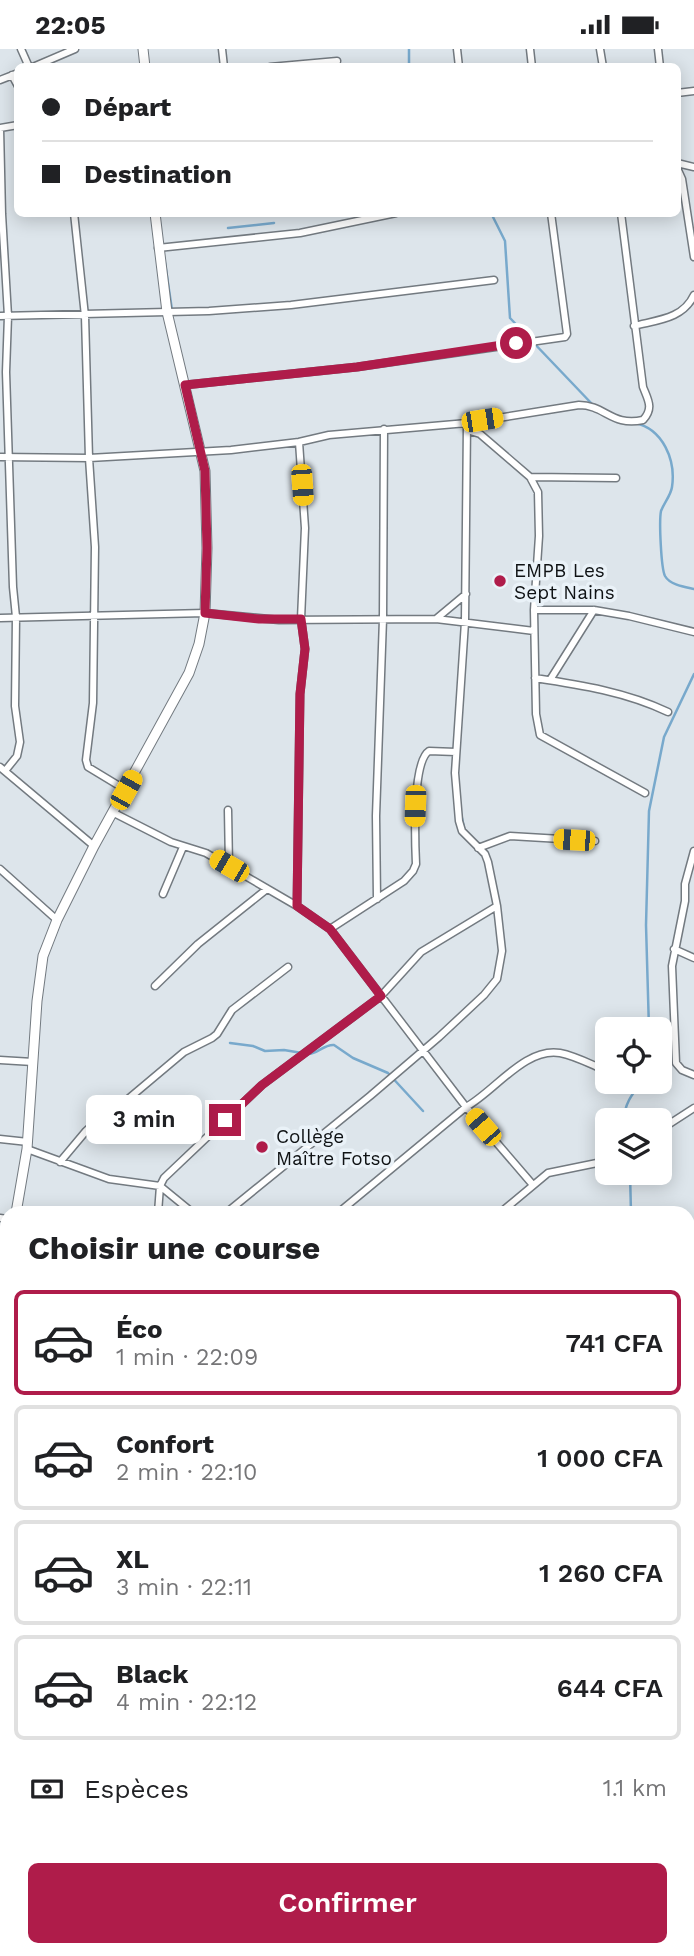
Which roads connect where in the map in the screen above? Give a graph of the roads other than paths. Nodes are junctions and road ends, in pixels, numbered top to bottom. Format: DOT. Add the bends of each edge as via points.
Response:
graph roads {
  1 [pos="75,49"];
  2 [pos="337,61"];
  3 [pos="41,63"];
  4 [pos="318,63"];
  5 [pos="0,128"];
  6 [pos="681,176"];
  7 [pos="74,217"];
  8 [pos="155,217"];
  9 [pos="371,217"];
  10 [pos="552,217"];
  11 [pos="621,217"];
  12 [pos="158,247"];
  13 [pos="694,257"];
  14 [pos="494,280"];
  15 [pos="694,295"];
  16 [pos="167,312"];
  17 [pos="4,316"];
  18 [pos="85,316"];
  19 [pos="634,326"];
  20 [pos="185,385"];
  21 [pos="467,426"];
  22 [pos="384,429"];
  23 [pos="299,442"];
  24 [pos="201,452"];
  25 [pos="0,457"];
  26 [pos="9,457"];
  27 [pos="89,459"];
  28 [pos="530,477"];
  29 [pos="616,478"];
  30 [pos="466,594"];
  31 [pos="534,610"];
  32 [pos="594,610"];
  33 [pos="205,613"];
  34 [pos="95,616"];
  35 [pos="16,617"];
  36 [pos="0,618"];
  37 [pos="301,619"];
  38 [pos="383,619"];
  39 [pos="436,619"];
  40 [pos="465,622"];
  41 [pos="534,631"];
  42 [pos="694,632"];
  43 [pos="535,678"];
  44 [pos="550,680"];
  45 [pos="668,712"];
  46 [pos="456,752"];
  47 [pos="2,769"];
  48 [pos="126,790"];
  49 [pos="645,793"];
  50 [pos="228,810"];
  51 [pos="114,813"];
  52 [pos="595,841"];
  53 [pos="94,846"];
  54 [pos="183,848"];
  55 [pos="478,848"];
  56 [pos="694,851"];
  57 [pos="229,866"];
  58 [pos="0,869"];
  59 [pos="267,889"];
  60 [pos="163,894"];
  61 [pos="377,899"];
  62 [pos="694,899"];
  63 [pos="685,901"];
  64 [pos="297,906"];
  65 [pos="497,906"];
  66 [pos="57,920"];
  67 [pos="330,929"];
  68 [pos="674,949"];
  69 [pos="694,958"];
  70 [pos="288,967"];
  71 [pos="155,986"];
  72 [pos="381,996"];
  73 [pos="423,1050"];
  74 [pos="0,1060"];
  75 [pos="33,1062"];
  76 [pos="595,1066"];
  77 [pos="694,1075"];
  78 [pos="466,1107"];
  79 [pos="694,1108"];
  80 [pos="672,1122"];
  81 [pos="0,1139"];
  82 [pos="27,1145"];
  83 [pos="60,1162"];
  84 [pos="595,1163"];
  85 [pos="533,1185"];
  86 [pos="160,1186"];
  87 [pos="17,1206"];
  88 [pos="159,1206"];
  89 [pos="184,1206"];
  90 [pos="235,1206"];
  91 [pos="346,1206"];
  92 [pos="508,1206"];
  1 -- 3 [label="street"];
  2 -- 4 [label="street"];
  5 -- 17 [label="street"];
  6 -- 13 [label="street"];
  7 -- 18 [label="street"];
  8 -- 12 [label="main road"];
  9 -- 12 [label="street" via="266,237"];
  10 -- 20 [label="street" via="565,337 357,367"];
  11 -- 19 [label="street"];
  12 -- 16 [label="main road"];
  14 -- 16 [label="street" via="291,305"];
  15 -- 19 [label="street" via="683,311"];
  16 -- 18 [label="street"];
  16 -- 20 [label="main road"];
  17 -- 18 [label="street"];
  17 -- 26 [label="street"];
  18 -- 27 [label="street"];
  19 -- 21 [label="street" via="643,387 651,406 643,420 622,422 584,405"];
  20 -- 24 [label="main road"];
  21 -- 22 [label="street"];
  21 -- 28 [label="street"];
  21 -- 30 [label="street"];
  22 -- 23 [label="street"];
  22 -- 38 [label="street"];
  23 -- 24 [label="street"];
  23 -- 37 [label="street" via="305,528"];
  24 -- 27 [label="street"];
  24 -- 33 [label="main road" via="206,497"];
  25 -- 26 [label="street"];
  26 -- 27 [label="street"];
  26 -- 35 [label="street"];
  27 -- 34 [label="street"];
  28 -- 29 [label="street"];
  28 -- 31 [label="street" via="538,492"];
  30 -- 39 [label="street"];
  30 -- 40 [label="street"];
  31 -- 32 [label="street"];
  31 -- 41 [label="street"];
  32 -- 42 [label="street"];
  32 -- 44 [label="street"];
  33 -- 34 [label="street"];
  33 -- 37 [label="street"];
  33 -- 48 [label="main road" via="189,673"];
  34 -- 35 [label="street"];
  34 -- 48 [label="street" via="87,765"];
  35 -- 36 [label="street"];
  35 -- 47 [label="street" via="15,706 20,742 17,756"];
  37 -- 38 [label="street"];
  37 -- 64 [label="street" via="305,649 300,694"];
  38 -- 39 [label="street"];
  38 -- 61 [label="street"];
  39 -- 40 [label="street"];
  40 -- 41 [label="street"];
  40 -- 46 [label="street"];
  41 -- 43 [label="street"];
  43 -- 44 [label="street"];
  43 -- 49 [label="street" via="538,730 543,739"];
  44 -- 45 [label="street" via="643,700"];
  46 -- 55 [label="street" via="458,821"];
  46 -- 61 [label="street" via="429,751 422,758 415,806 416,864 404,881"];
  47 -- 53 [label="street"];
  48 -- 51 [label="main road"];
  50 -- 57 [label="street"];
  51 -- 53 [label="main road"];
  51 -- 54 [label="street"];
  52 -- 55 [label="street" via="510,836"];
  53 -- 66 [label="main road"];
  54 -- 57 [label="street" via="206,853"];
  54 -- 60 [label="street"];
  55 -- 65 [label="street" via="488,862"];
  56 -- 63 [label="street"];
  57 -- 59 [label="street"];
  58 -- 66 [label="street"];
  59 -- 64 [label="street"];
  59 -- 71 [label="street" via="198,944"];
  61 -- 67 [label="street"];
  62 -- 63 [label="street"];
  63 -- 68 [label="street"];
  64 -- 67 [label="street"];
  65 -- 72 [label="street" via="421,953"];
  65 -- 73 [label="street" via="502,951 498,979"];
  66 -- 75 [label="main road" via="43,956"];
  67 -- 72 [label="street"];
  68 -- 69 [label="street"];
  68 -- 77 [label="street" via="676,1063"];
  70 -- 83 [label="street" via="232,1010 217,1034 184,1052 99,1119"];
  72 -- 73 [label="street"];
  72 -- 86 [label="street" via="262,1085"];
  73 -- 78 [label="street"];
  73 -- 90 [label="street"];
  74 -- 75 [label="street"];
  75 -- 82 [label="main road"];
  76 -- 78 [label="street" via="545,1052 525,1061"];
  78 -- 85 [label="street"];
  78 -- 91 [label="street"];
  79 -- 80 [label="street"];
  81 -- 82 [label="street"];
  82 -- 83 [label="street"];
  82 -- 87 [label="main road"];
  83 -- 86 [label="street" via="109,1179"];
  84 -- 85 [label="street" via="548,1173"];
  85 -- 92 [label="street"];
  86 -- 88 [label="street"];
  86 -- 89 [label="street"];
}
